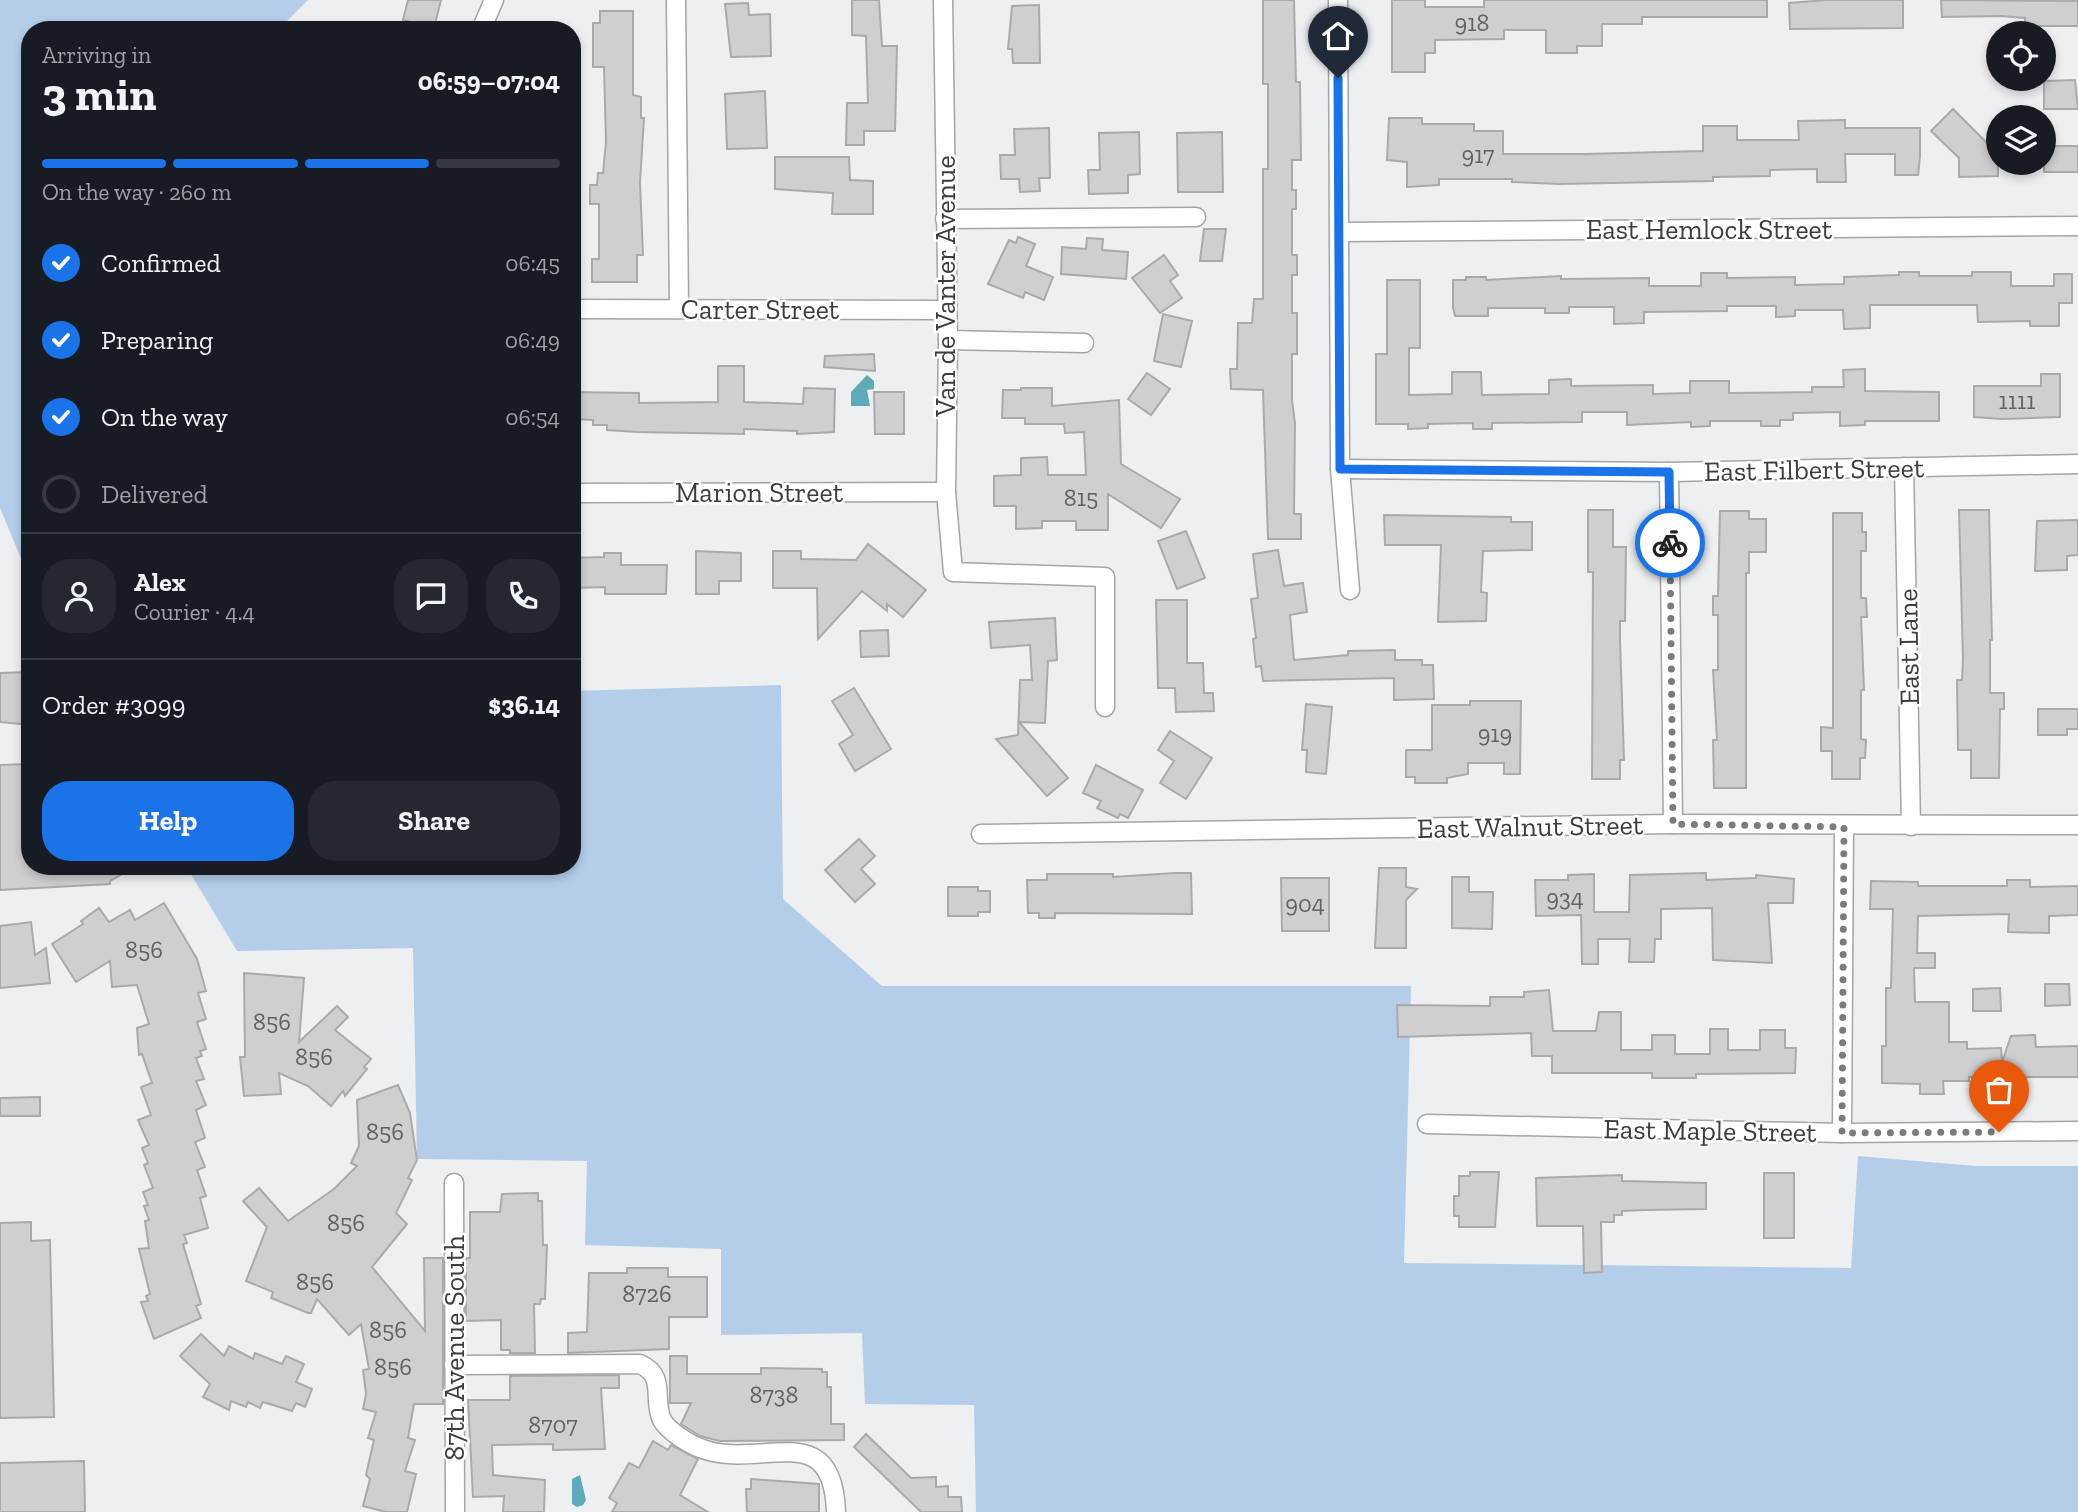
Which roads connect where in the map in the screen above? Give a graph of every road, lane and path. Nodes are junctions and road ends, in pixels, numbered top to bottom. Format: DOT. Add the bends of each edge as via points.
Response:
graph roads {
  1 [pos="494,0"];
  2 [pos="676,0"];
  3 [pos="943,0"];
  4 [pos="1338,0"];
  5 [pos="485,21"];
  6 [pos="1196,217"];
  7 [pos="945,219"];
  8 [pos="2078,226"];
  9 [pos="1340,232"];
  10 [pos="679,308"];
  11 [pos="581,309"];
  12 [pos="947,310"];
  13 [pos="948,340"];
  14 [pos="1084,343"];
  15 [pos="2078,464"];
  16 [pos="1904,467"];
  17 [pos="1340,469"];
  18 [pos="1669,472"];
  19 [pos="946,492"];
  20 [pos="581,493"];
  21 [pos="1350,590"];
  22 [pos="1105,707"];
  23 [pos="1673,824"];
  24 [pos="2078,825"];
  25 [pos="1844,827"];
  26 [pos="1911,827"];
  27 [pos="981,834"];
  28 [pos="1427,1124"];
  29 [pos="2078,1131"];
  30 [pos="1842,1133"];
  31 [pos="454,1184"];
  32 [pos="454,1365"];
  33 [pos="454,1512"];
  34 [pos="836,1512"];
  1 -- 5 [label="street"];
  2 -- 10 [label="street"];
  3 -- 7 [label="street, Van de Vanter Avenue"];
  4 -- 9 [label="street"];
  6 -- 7 [label="street"];
  7 -- 12 [label="street, Van de Vanter Avenue"];
  8 -- 9 [label="street, East Hemlock Street"];
  9 -- 17 [label="street"];
  10 -- 11 [label="street, Carter Street"];
  10 -- 12 [label="street, Carter Street"];
  12 -- 13 [label="street, Van de Vanter Avenue"];
  13 -- 14 [label="street"];
  13 -- 19 [label="street, Van de Vanter Avenue"];
  15 -- 16 [label="street, East Filbert Street"];
  16 -- 18 [label="street, East Filbert Street"];
  16 -- 26 [label="street, East Lane"];
  17 -- 18 [label="street, East Filbert Street"];
  17 -- 21 [label="street"];
  18 -- 23 [label="street"];
  19 -- 20 [label="street, Marion Street"];
  19 -- 22 [label="street, Van de Vanter Avenue" via="953,572 1105,577"];
  23 -- 25 [label="street, East Walnut Street"];
  23 -- 27 [label="street, East Walnut Street"];
  24 -- 26 [label="street, East Walnut Street"];
  25 -- 26 [label="street, East Walnut Street"];
  25 -- 30 [label="street"];
  28 -- 30 [label="street, East Maple Street"];
  29 -- 30 [label="street, East Maple Street"];
  31 -- 32 [label="street, 87th Avenue South"];
  32 -- 33 [label="street, 87th Avenue South"];
  32 -- 34 [label="street" via="640,1364 657,1380 665,1424 699,1448 737,1455 811,1455 825,1465 833,1483"];
}
